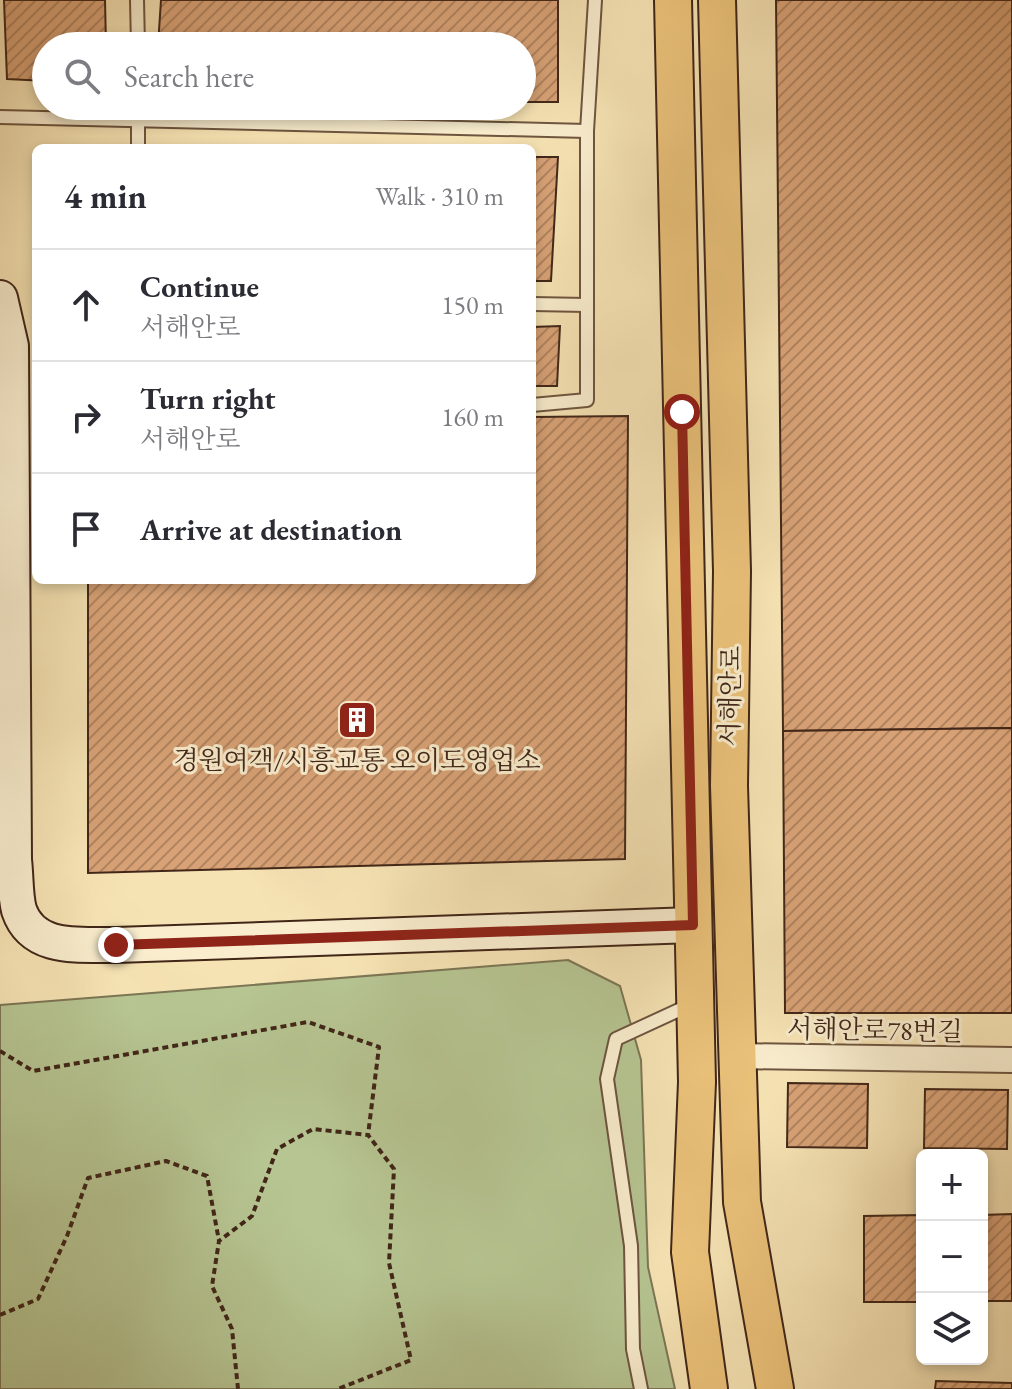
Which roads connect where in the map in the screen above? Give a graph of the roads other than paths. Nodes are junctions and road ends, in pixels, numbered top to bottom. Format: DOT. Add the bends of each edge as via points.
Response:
graph roads {
  1 [pos="137,0"];
  2 [pos="595,0"];
  3 [pos="673,0"];
  4 [pos="717,0"];
  5 [pos="138,32"];
  6 [pos="0,117"];
  7 [pos="32,118"];
  8 [pos="138,120"];
  9 [pos="587,131"];
  10 [pos="138,144"];
  11 [pos="0,298"];
  12 [pos="536,304"];
  13 [pos="587,305"];
  14 [pos="536,405"];
  15 [pos="693,925"];
  16 [pos="695,1003"];
  17 [pos="737,1056"];
  18 [pos="1012,1060"];
  19 [pos="641,1389"];
  20 [pos="709,1389"];
  21 [pos="775,1389"];
  1 -- 5 [label="lane"];
  2 -- 9 [label="lane"];
  3 -- 15 [label="main road, 서해안로"];
  4 -- 17 [label="main road, 서해안로" via="732,571 729,786"];
  6 -- 7 [label="lane"];
  8 -- 9 [label="lane"];
  8 -- 10 [label="lane"];
  9 -- 13 [label="lane"];
  11 -- 15 [label="street" via="11,346 14,860 19,910 32,930 51,943 116,945"];
  12 -- 13 [label="lane"];
  13 -- 14 [label="lane" via="587,400"];
  15 -- 16 [label="main road, 서해안로"];
  16 -- 19 [label="lane" via="616,1039 607,1079 631,1246 633,1349"];
  16 -- 20 [label="main road, 서해안로" via="696,1161 690,1252"];
  17 -- 18 [label="street, 서해안로78번길"];
  17 -- 21 [label="main road, 서해안로" via="742,1202"];
}
